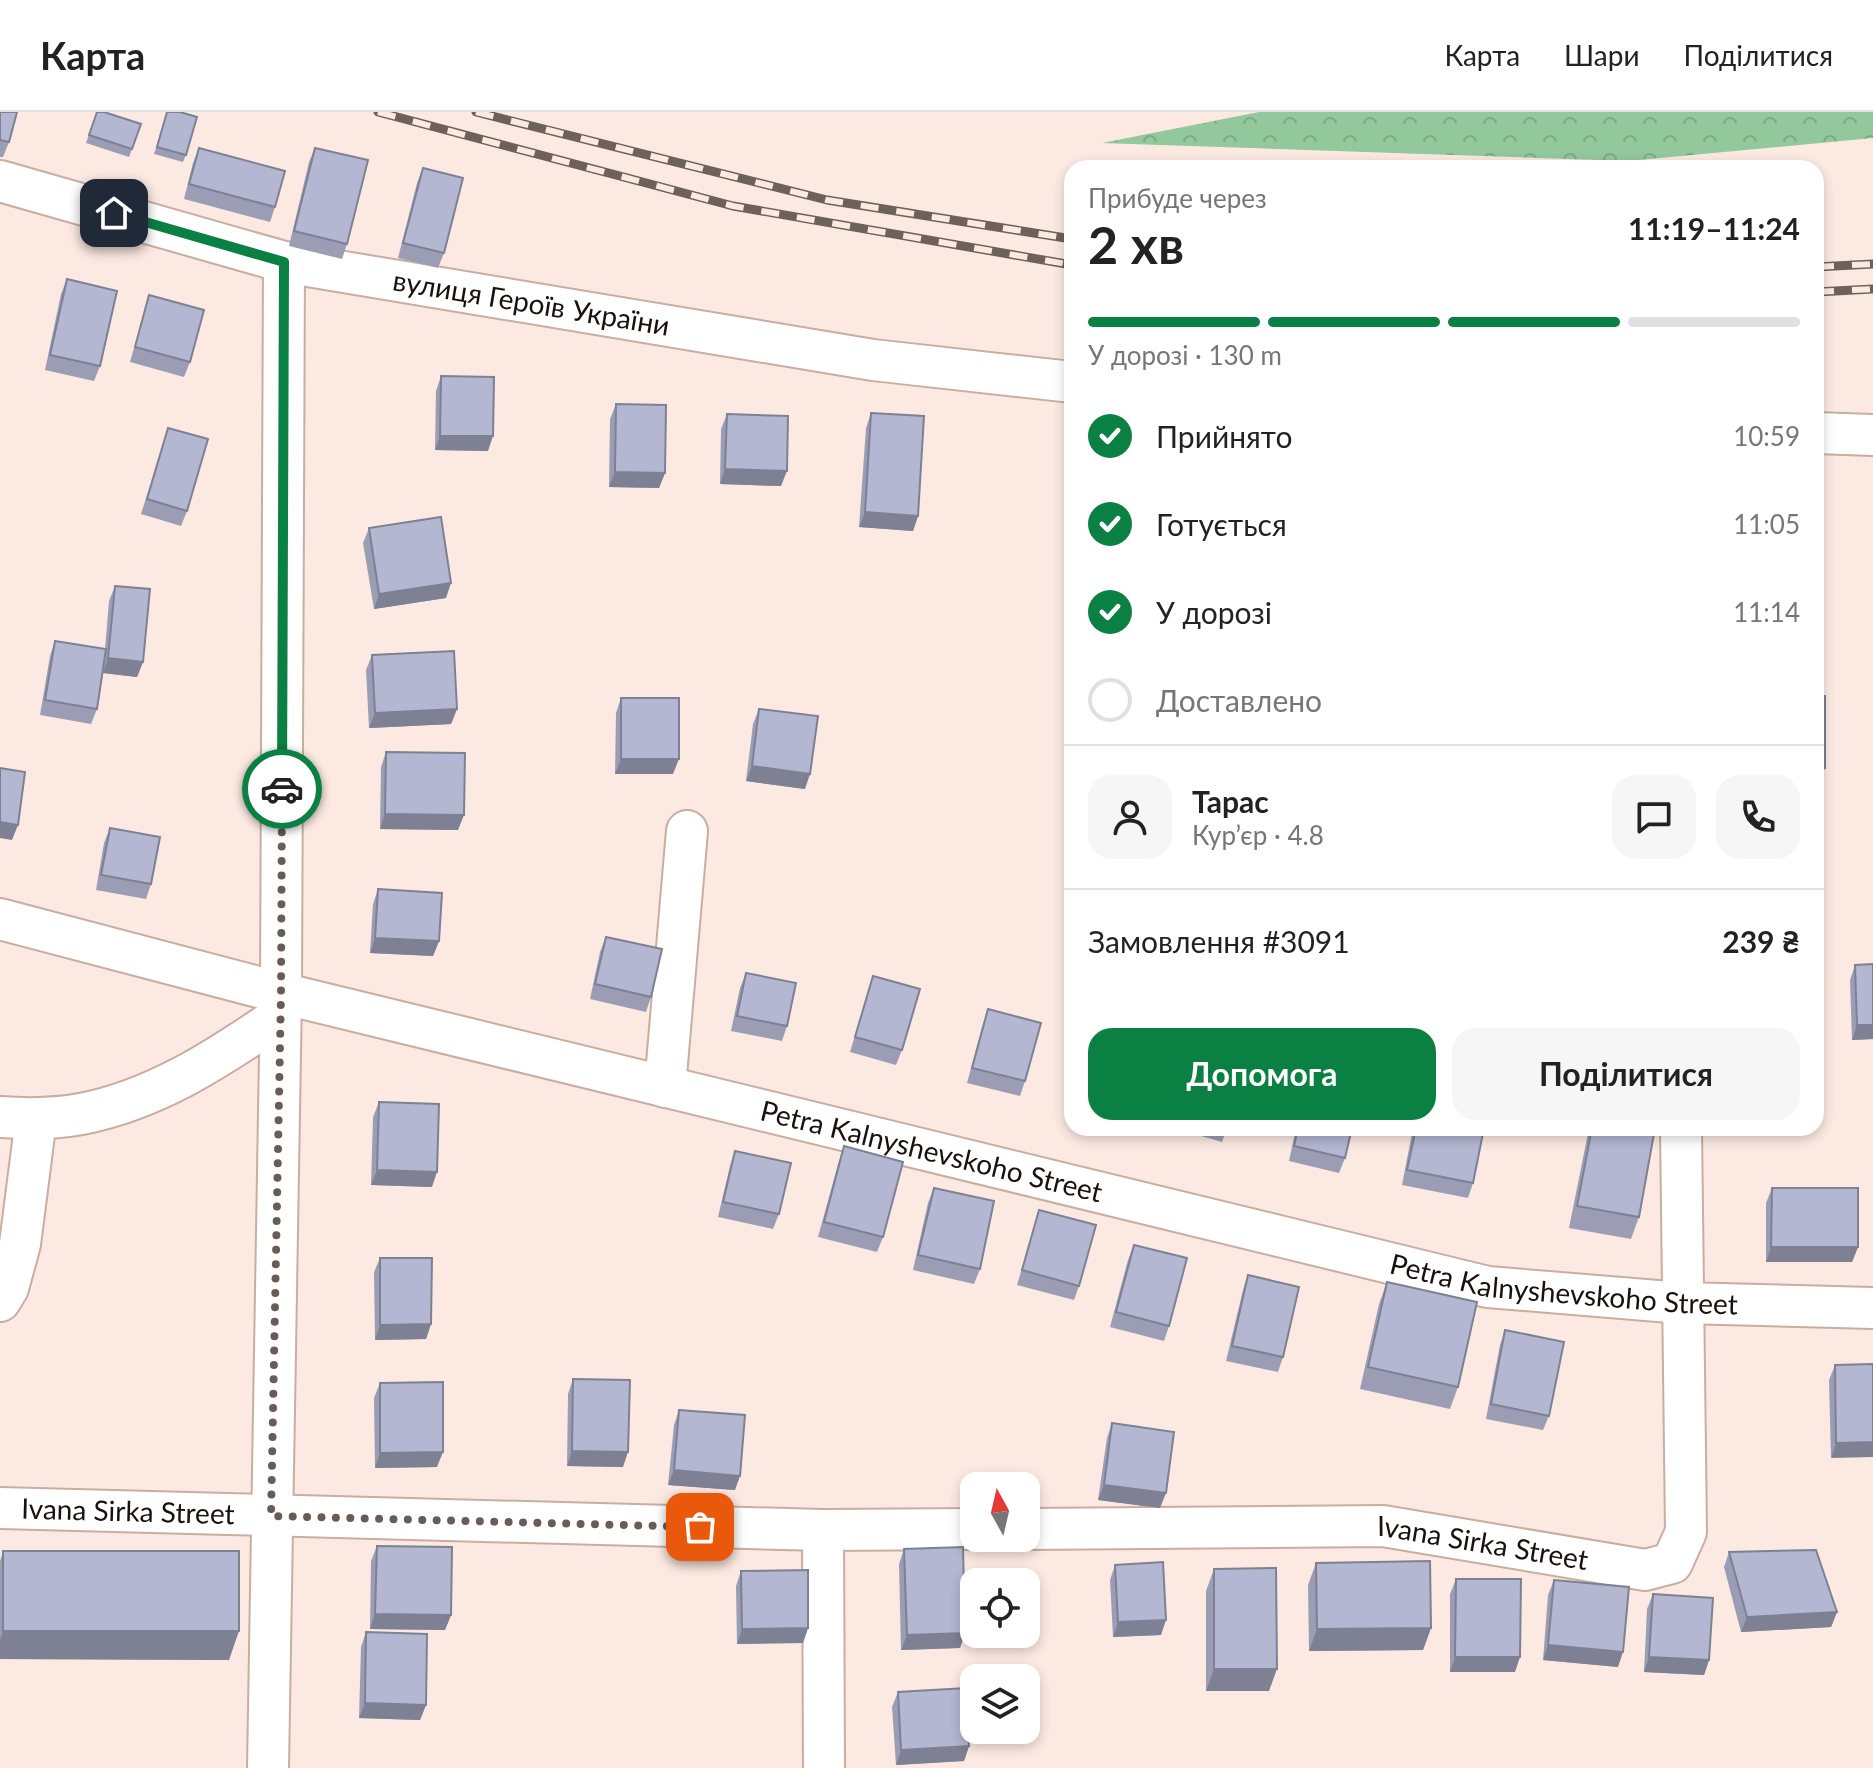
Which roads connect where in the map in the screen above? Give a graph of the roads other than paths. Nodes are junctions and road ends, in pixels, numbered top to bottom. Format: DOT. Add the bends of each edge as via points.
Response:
graph roads {
  1 [pos="0,181"];
  2 [pos="284,262"];
  3 [pos="1064,381"];
  4 [pos="1824,433"];
  5 [pos="1873,435"];
  6 [pos="687,831"];
  7 [pos="0,919"];
  8 [pos="281,1004"];
  9 [pos="665,1087"];
  10 [pos="18,1118"];
  11 [pos="1681,1136"];
  12 [pos="0,1301"];
  13 [pos="1682,1303"];
  14 [pos="1873,1308"];
  15 [pos="0,1508"];
  16 [pos="271,1516"];
  17 [pos="960,1529"];
  18 [pos="1040,1529"];
  19 [pos="823,1530"];
  20 [pos="268,1768"];
  21 [pos="824,1768"];
  1 -- 2 [label="street, вулиця Героїв України"];
  2 -- 3 [label="street, вулиця Героїв України" via="873,360"];
  2 -- 8 [label="street"];
  4 -- 5 [label="street"];
  6 -- 9 [label="street"];
  7 -- 8 [label="street, Petra Kalnyshevskoho Street"];
  8 -- 9 [label="street, Petra Kalnyshevskoho Street"];
  8 -- 10 [label="street" via="236,1047 165,1086 81,1114"];
  8 -- 16 [label="street"];
  9 -- 13 [label="street, Petra Kalnyshevskoho Street" via="1488,1287"];
  10 -- 12 [label="street" via="20,1244"];
  11 -- 13 [label="street"];
  13 -- 14 [label="street, Petra Kalnyshevskoho Street"];
  13 -- 18 [label="street, Ivana Sirka Street" via="1686,1532 1672,1563 1645,1570 1383,1526"];
  15 -- 16 [label="street, Ivana Sirka Street"];
  16 -- 19 [label="street, Ivana Sirka Street"];
  16 -- 20 [label="street"];
  17 -- 19 [label="street, Ivana Sirka Street"];
  19 -- 21 [label="street"];
}
